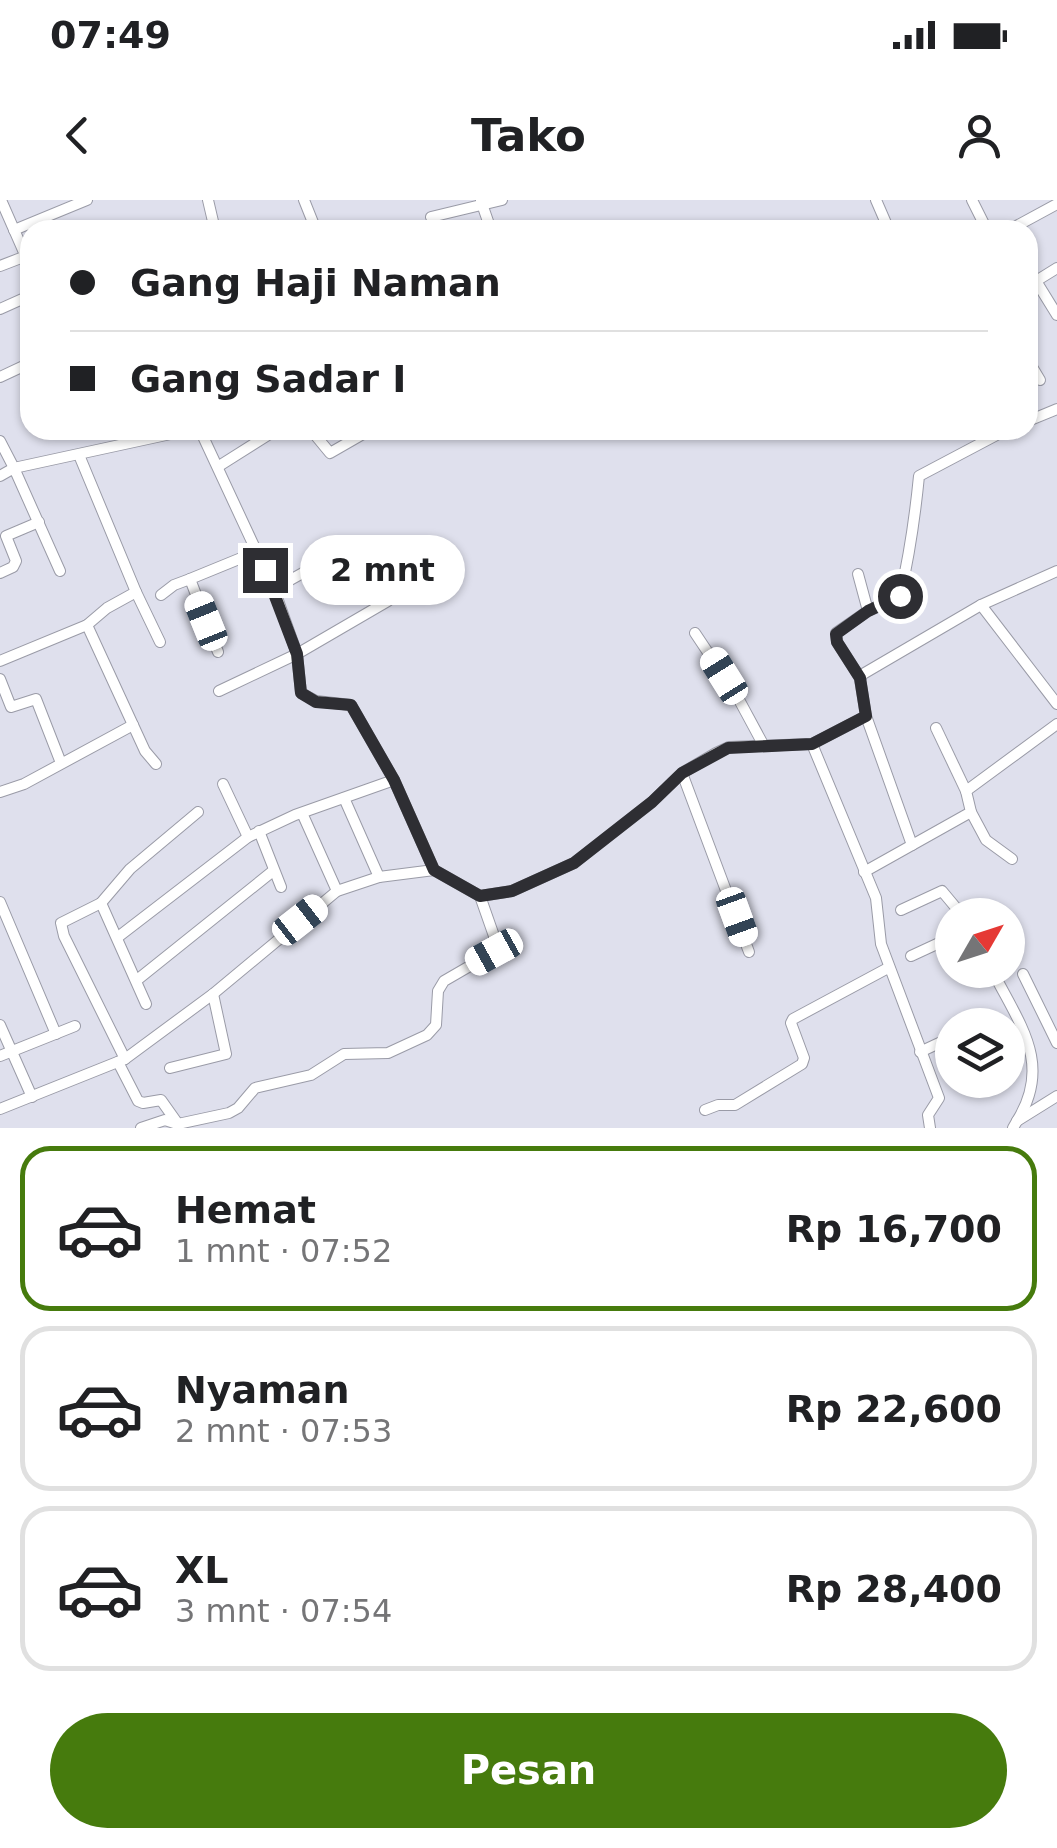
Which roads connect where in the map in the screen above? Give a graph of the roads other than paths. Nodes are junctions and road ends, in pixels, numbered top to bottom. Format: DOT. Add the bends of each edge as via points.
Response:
graph roads {
  1 [pos="87,200"];
  2 [pos="502,200"];
  3 [pos="481,202"];
  4 [pos="1057,204"];
  5 [pos="2,206"];
  6 [pos="432,217"];
  7 [pos="38,220"];
  8 [pos="1027,220"];
  9 [pos="20,228"];
  10 [pos="14,230"];
  11 [pos="20,243"];
  12 [pos="1038,291"];
  13 [pos="1057,314"];
  14 [pos="1038,377"];
  15 [pos="1040,380"];
  16 [pos="134,440"];
  17 [pos="205,440"];
  18 [pos="260,440"];
  19 [pos="319,440"];
  20 [pos="353,440"];
  21 [pos="987,440"];
  22 [pos="0,441"];
  23 [pos="79,455"];
  24 [pos="218,466"];
  25 [pos="14,468"];
  26 [pos="0,476"];
  27 [pos="39,522"];
  28 [pos="353,545"];
  29 [pos="256,552"];
  30 [pos="1057,570"];
  31 [pos="60,571"];
  32 [pos="0,573"];
  33 [pos="858,574"];
  34 [pos="190,579"];
  35 [pos="274,589"];
  36 [pos="136,592"];
  37 [pos="161,595"];
  38 [pos="388,601"];
  39 [pos="982,605"];
  40 [pos="868,611"];
  41 [pos="86,625"];
  42 [pos="695,633"];
  43 [pos="160,642"];
  44 [pos="218,652"];
  45 [pos="297,654"];
  46 [pos="0,661"];
  47 [pos="860,678"];
  48 [pos="0,679"];
  49 [pos="219,691"];
  50 [pos="1057,704"];
  51 [pos="866,716"];
  52 [pos="1057,724"];
  53 [pos="133,725"];
  54 [pos="936,728"];
  55 [pos="812,744"];
  56 [pos="764,746"];
  57 [pos="62,763"];
  58 [pos="156,764"];
  59 [pos="682,773"];
  60 [pos="394,780"];
  61 [pos="223,784"];
  62 [pos="966,791"];
  63 [pos="0,792"];
  64 [pos="344,798"];
  65 [pos="198,812"];
  66 [pos="971,812"];
  67 [pos="302,813"];
  68 [pos="254,834"];
  69 [pos="912,845"];
  70 [pos="1012,859"];
  71 [pos="434,870"];
  72 [pos="273,871"];
  73 [pos="864,872"];
  74 [pos="380,877"];
  75 [pos="281,888"];
  76 [pos="337,891"];
  77 [pos="480,896"];
  78 [pos="947,898"];
  79 [pos="0,902"];
  80 [pos="100,903"];
  81 [pos="901,910"];
  82 [pos="118,937"];
  83 [pos="935,945"];
  84 [pos="749,952"];
  85 [pos="911,956"];
  86 [pos="888,968"];
  87 [pos="1025,978"];
  88 [pos="137,980"];
  89 [pos="1001,988"];
  90 [pos="212,994"];
  91 [pos="146,1004"];
  92 [pos="0,1025"];
  93 [pos="76,1026"];
  94 [pos="56,1034"];
  95 [pos="1057,1043"];
  96 [pos="935,1045"];
  97 [pos="920,1052"];
  98 [pos="6,1054"];
  99 [pos="121,1060"];
  100 [pos="170,1068"];
  101 [pos="1057,1096"];
  102 [pos="32,1097"];
  103 [pos="0,1109"];
  104 [pos="705,1110"];
  105 [pos="1015,1125"];
  106 [pos="178,1126"];
  107 [pos="140,1128"];
  108 [pos="930,1128"];
  1 -- 7 [label="street"];
  2 -- 3 [label="street"];
  3 -- 6 [label="street"];
  4 -- 8 [label="street"];
  5 -- 10 [label="street"];
  9 -- 10 [label="street"];
  10 -- 11 [label="street"];
  12 -- 13 [label="street"];
  14 -- 15 [label="street"];
  16 -- 23 [label="street"];
  17 -- 24 [label="street"];
  18 -- 24 [label="street"];
  19 -- 20 [label="street" via="330,453"];
  21 -- 40 [label="street" via="920,475 901,594"];
  22 -- 25 [label="street"];
  23 -- 25 [label="street"];
  23 -- 36 [label="street"];
  24 -- 29 [label="street"];
  25 -- 26 [label="street"];
  25 -- 27 [label="street"];
  27 -- 31 [label="street"];
  27 -- 32 [label="street" via="6,536 16,561"];
  28 -- 35 [label="street"];
  29 -- 34 [label="street"];
  29 -- 35 [label="street"];
  30 -- 39 [label="street"];
  33 -- 40 [label="street"];
  34 -- 37 [label="street"];
  34 -- 44 [label="street"];
  35 -- 45 [label="street"];
  36 -- 41 [label="street"];
  36 -- 43 [label="street"];
  38 -- 45 [label="street"];
  39 -- 47 [label="street"];
  39 -- 50 [label="street"];
  40 -- 47 [label="street" via="835,637"];
  41 -- 46 [label="street"];
  41 -- 53 [label="street"];
  42 -- 56 [label="street"];
  45 -- 49 [label="street"];
  45 -- 60 [label="street" via="305,697 354,710"];
  47 -- 51 [label="street"];
  48 -- 57 [label="street" via="11,707 36,699"];
  51 -- 55 [label="street"];
  51 -- 69 [label="street"];
  52 -- 62 [label="street"];
  53 -- 57 [label="street"];
  53 -- 58 [label="street"];
  54 -- 62 [label="street"];
  55 -- 56 [label="street"];
  55 -- 73 [label="street"];
  56 -- 59 [label="street" via="728,748"];
  57 -- 63 [label="street"];
  59 -- 77 [label="street" via="574,863 512,891"];
  59 -- 84 [label="street"];
  60 -- 64 [label="street"];
  60 -- 71 [label="street"];
  61 -- 68 [label="street"];
  62 -- 66 [label="street"];
  64 -- 67 [label="street"];
  64 -- 74 [label="street"];
  65 -- 80 [label="street"];
  66 -- 69 [label="street"];
  66 -- 70 [label="street" via="986,840"];
  67 -- 68 [label="street"];
  67 -- 76 [label="street"];
  68 -- 72 [label="street"];
  68 -- 82 [label="street"];
  69 -- 73 [label="street"];
  71 -- 74 [label="street"];
  71 -- 77 [label="street"];
  72 -- 75 [label="street"];
  72 -- 88 [label="street"];
  73 -- 86 [label="street" via="878,905"];
  74 -- 76 [label="street"];
  76 -- 90 [label="street"];
  77 -- 106 [label="street" via="494,952 444,981 436,1025 426,1035 388,1053 344,1054 311,1074 255,1088 229,1113"];
  78 -- 81 [label="street" via="942,892"];
  79 -- 94 [label="street"];
  80 -- 82 [label="street"];
  80 -- 99 [label="street" via="60,926"];
  82 -- 88 [label="street"];
  83 -- 85 [label="street"];
  86 -- 97 [label="street"];
  86 -- 104 [label="street" via="793,1019 802,1064 735,1105"];
  87 -- 95 [label="street"];
  88 -- 91 [label="street"];
  89 -- 105 [label="street" via="1034,1064 1031,1098"];
  90 -- 99 [label="street"];
  90 -- 100 [label="street" via="226,1054"];
  92 -- 98 [label="street"];
  93 -- 94 [label="street"];
  94 -- 98 [label="street"];
  96 -- 97 [label="street"];
  97 -- 108 [label="street" via="939,1093 928,1115"];
  98 -- 102 [label="street"];
  99 -- 102 [label="street"];
  99 -- 106 [label="street" via="140,1103 160,1100"];
  101 -- 105 [label="street"];
  102 -- 103 [label="street"];
  106 -- 107 [label="street" via="165,1120"];
}
